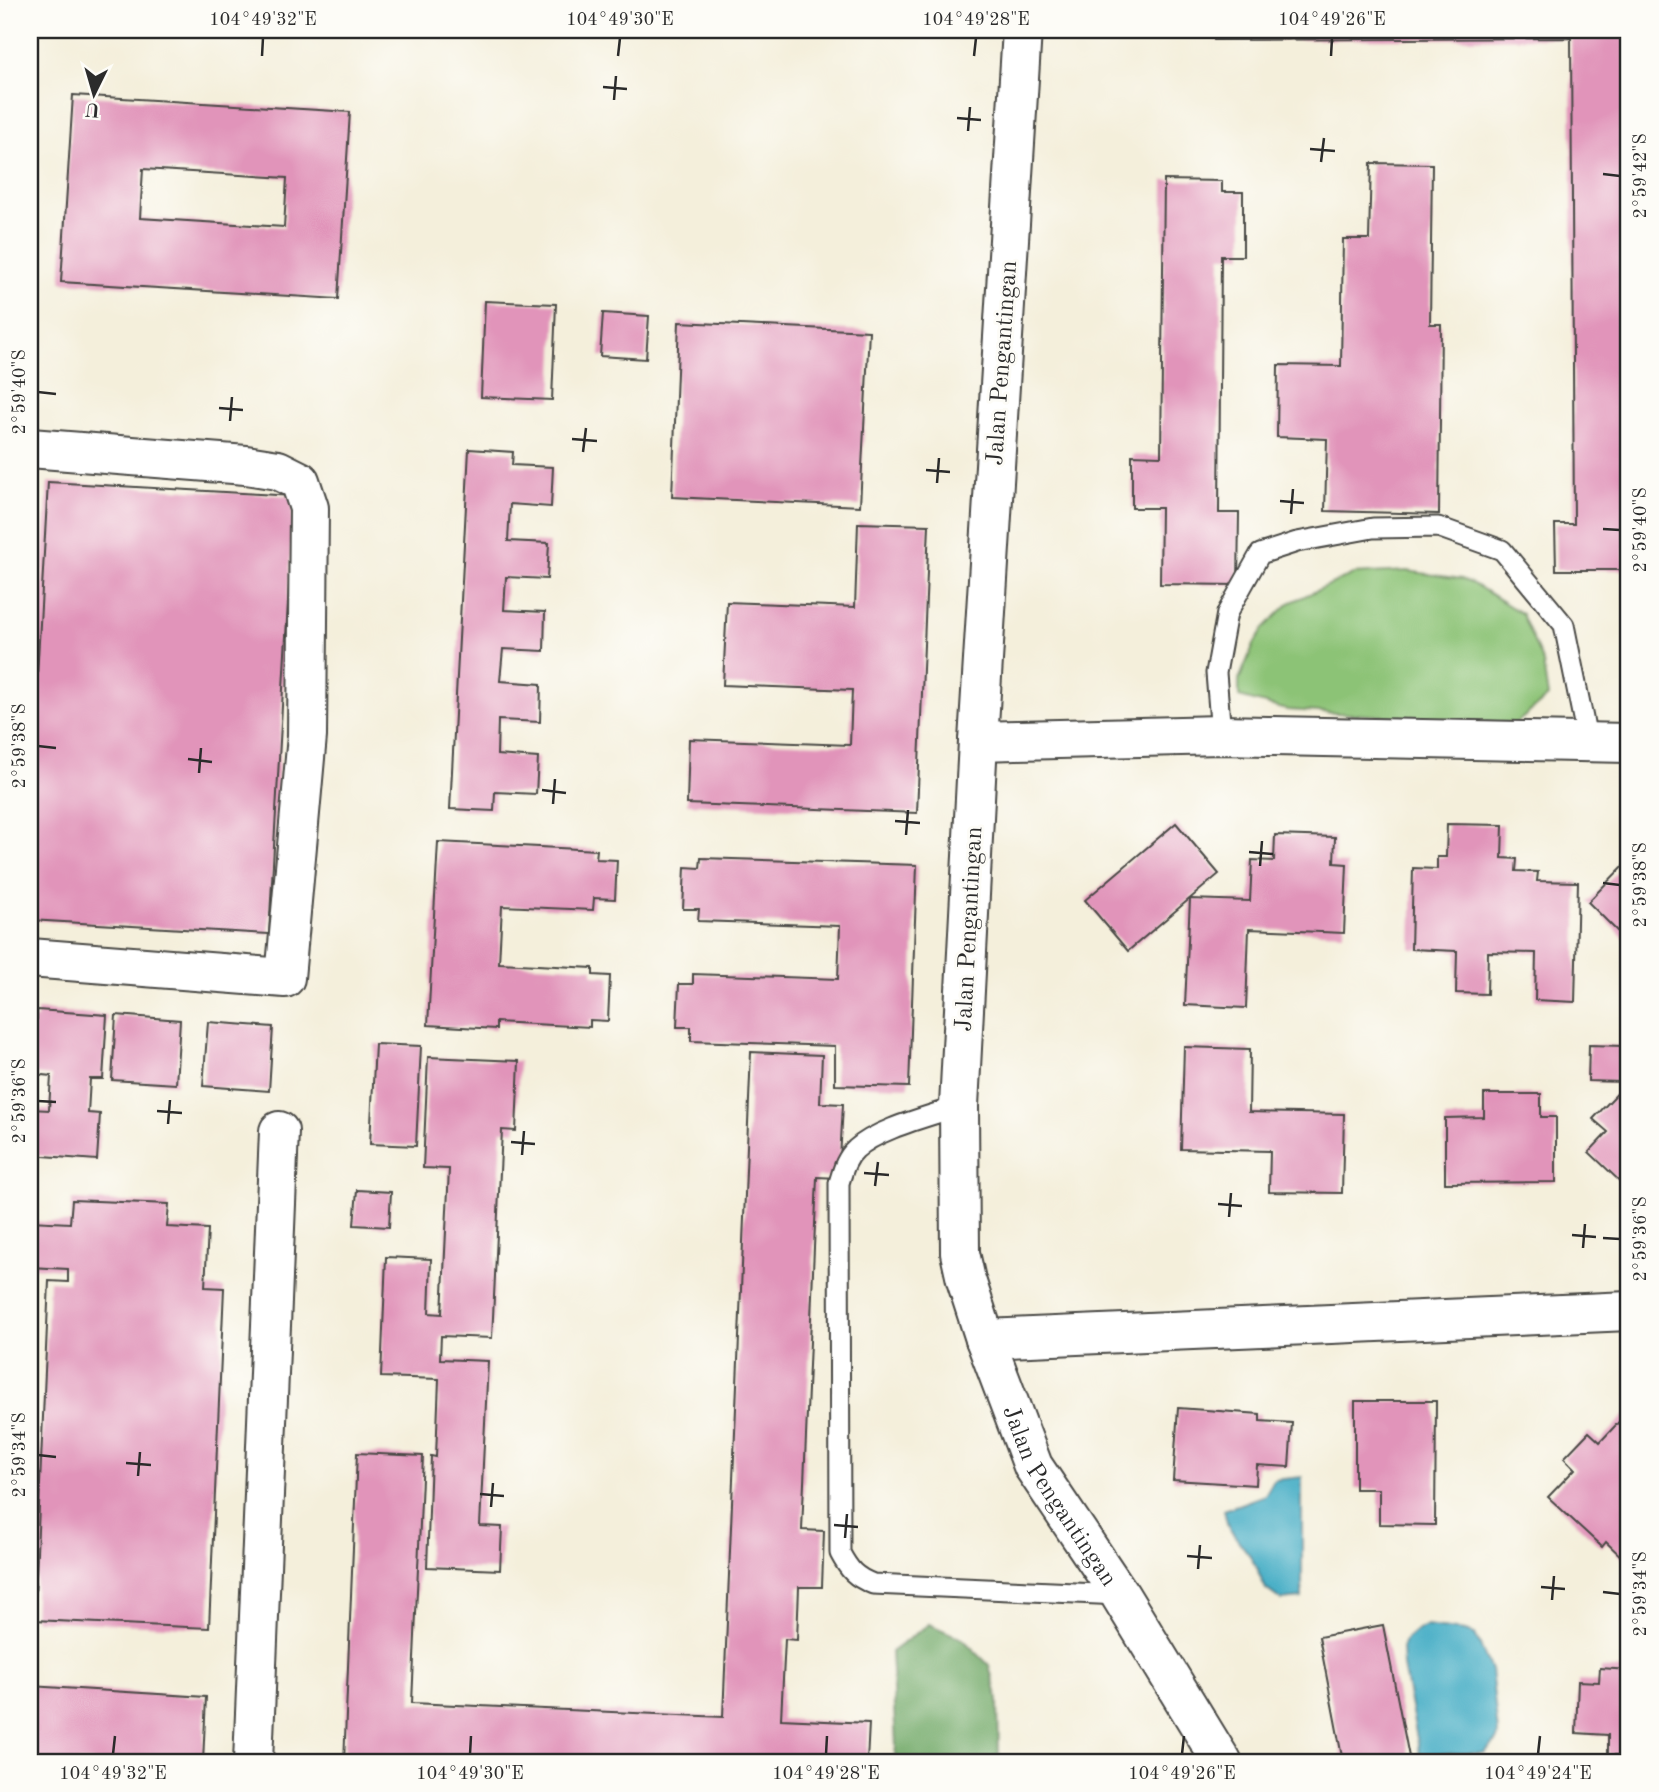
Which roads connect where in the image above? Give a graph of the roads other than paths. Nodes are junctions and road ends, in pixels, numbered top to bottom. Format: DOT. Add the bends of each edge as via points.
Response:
graph roads {
  1 [pos="1012,31"];
  2 [pos="30,448"];
  3 [pos="1221,735"];
  4 [pos="978,741"];
  5 [pos="1588,743"];
  6 [pos="1629,743"];
  7 [pos="30,958"];
  8 [pos="958,1106"];
  9 [pos="279,1131"];
  10 [pos="1629,1311"];
  11 [pos="985,1339"];
  12 [pos="1120,1595"];
  13 [pos="253,1762"];
  14 [pos="1222,1762"];
  1 -- 4 [label="street, Jalan Pengantingan"];
  2 -- 7 [label="street" via="278,470 300,481 309,508 307,736 285,978"];
  3 -- 4 [label="street"];
  3 -- 5 [label="street"];
  3 -- 5 [label="lane" via="1216,673 1227,613 1260,554 1373,528 1438,527 1502,550 1564,625"];
  4 -- 8 [label="street, Jalan Pengantingan"];
  5 -- 6 [label="street"];
  8 -- 11 [label="street, Jalan Pengantingan" via="960,1253"];
  8 -- 12 [label="lane" via="870,1138 854,1150 839,1183 840,1553 849,1570 873,1584"];
  9 -- 13 [label="street"];
  10 -- 11 [label="street"];
  11 -- 12 [label="street, Jalan Pengantingan" via="1034,1466"];
  12 -- 14 [label="street, Jalan Pengantingan"];
}
